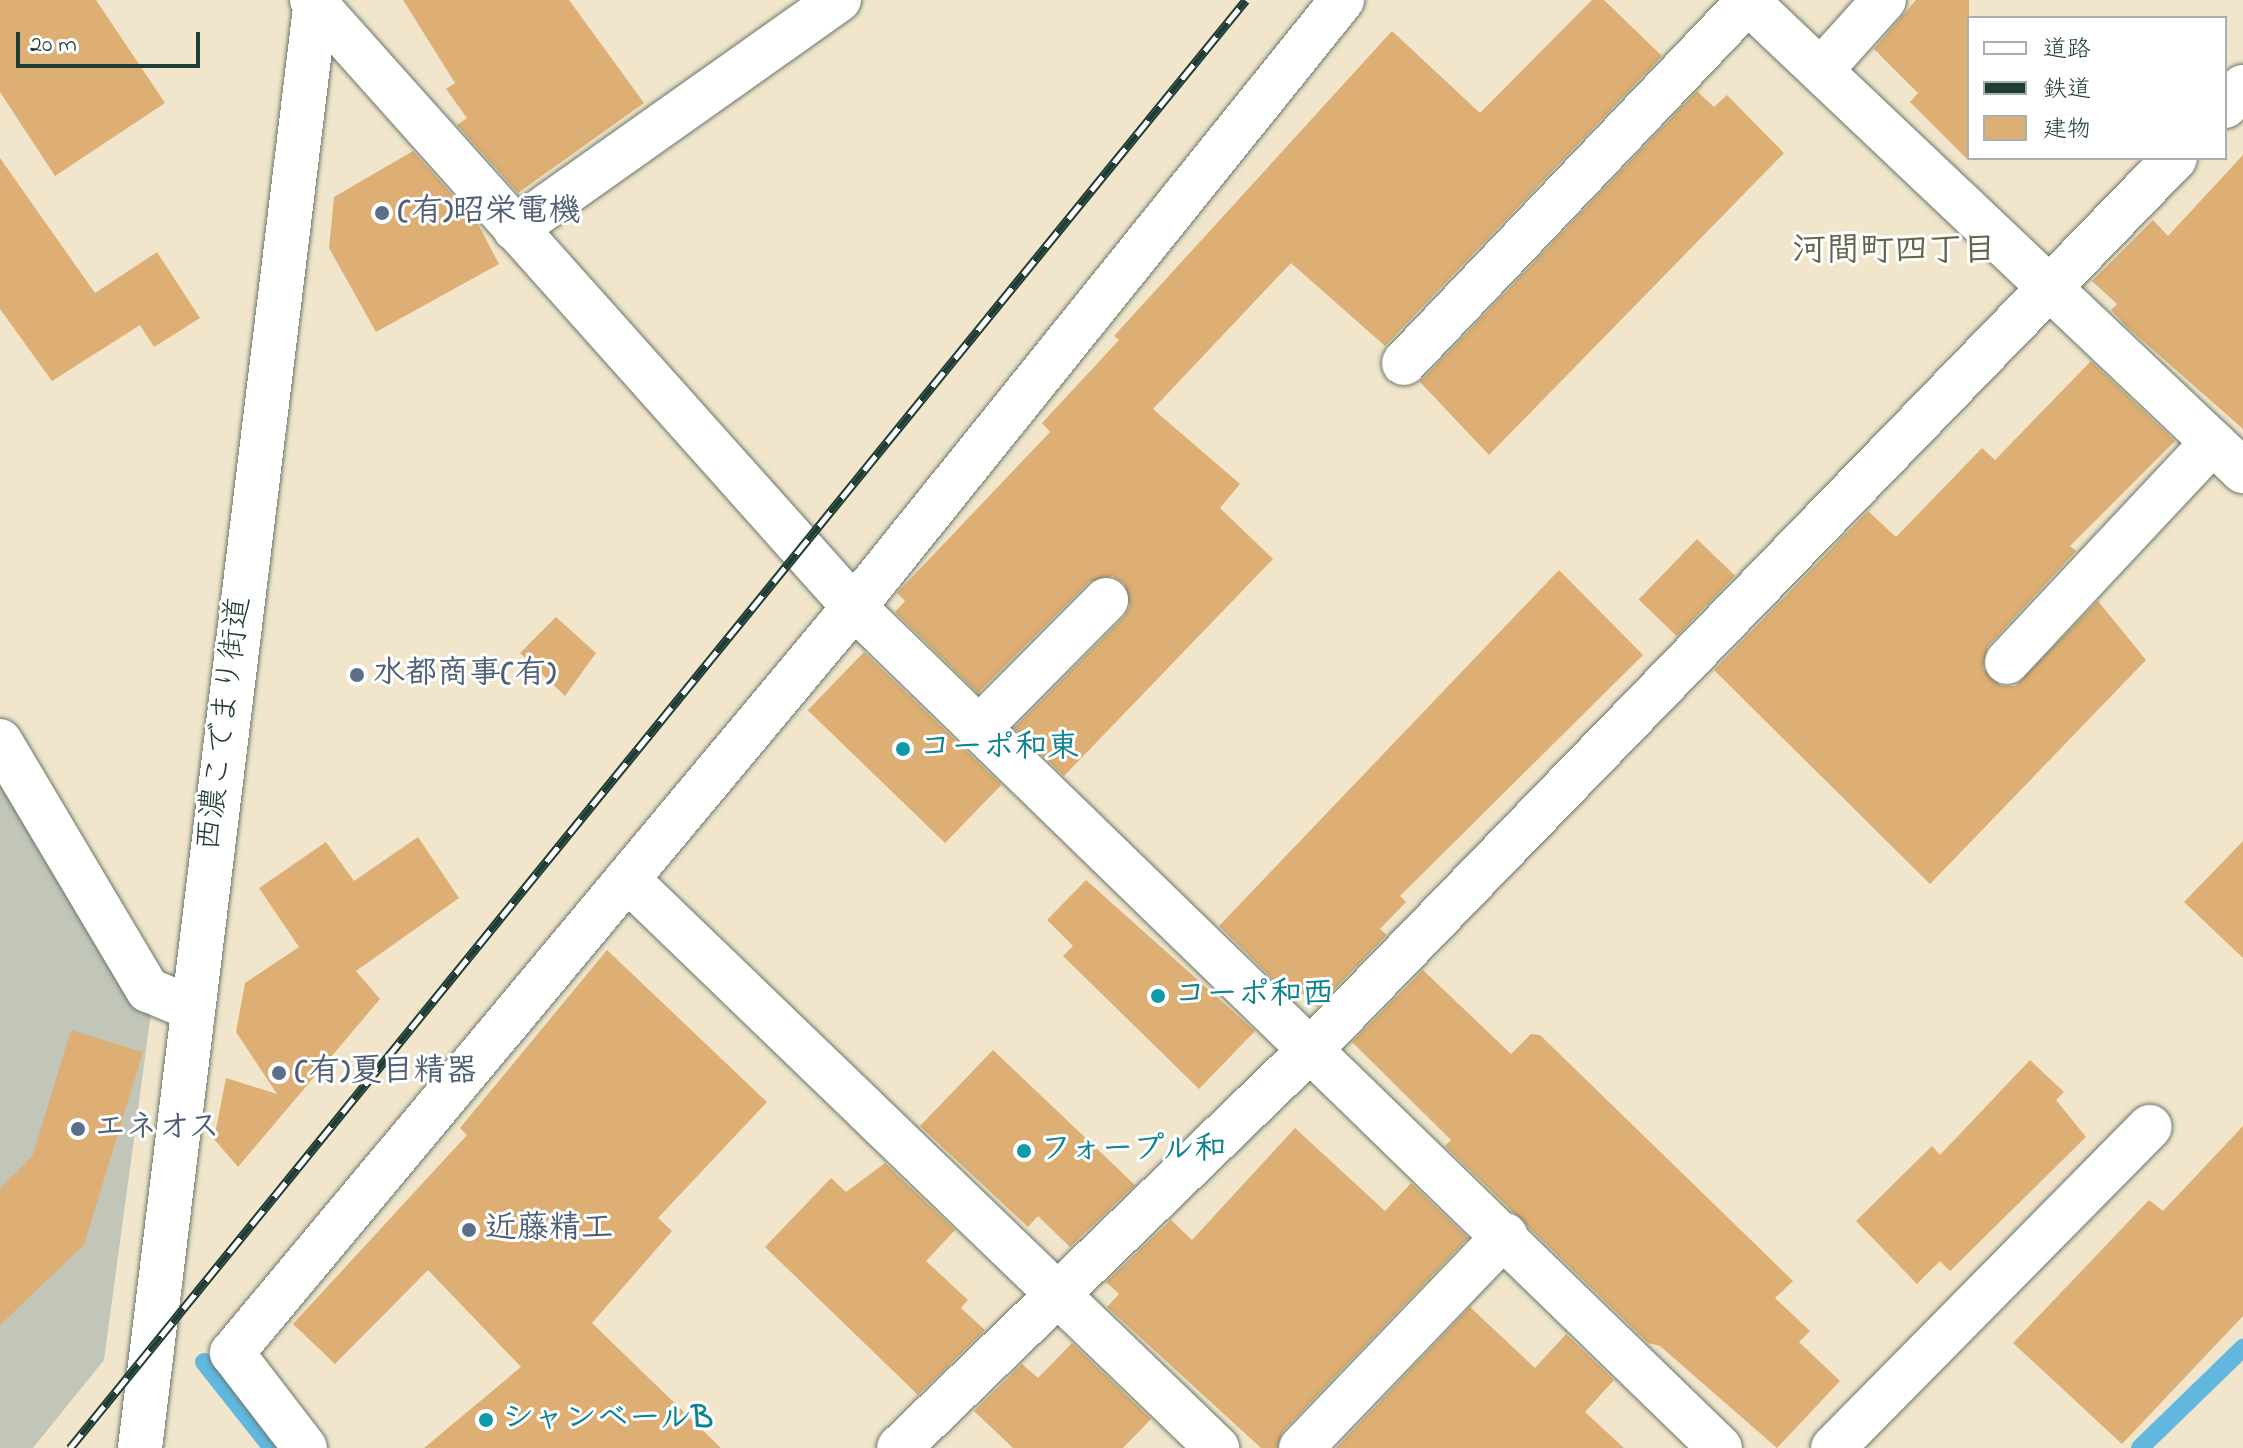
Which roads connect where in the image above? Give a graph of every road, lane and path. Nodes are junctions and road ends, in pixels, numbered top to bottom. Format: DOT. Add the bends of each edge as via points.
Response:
graph roads {
  1 [pos="839,0"];
  2 [pos="1342,0"];
  3 [pos="1884,0"];
  4 [pos="315,1"];
  5 [pos="1747,1"];
  6 [pos="1821,70"];
  7 [pos="2243,87"];
  8 [pos="2227,104"];
  9 [pos="2173,160"];
  10 [pos="515,229"];
  11 [pos="2051,286"];
  12 [pos="1404,363"];
  13 [pos="2228,456"];
  14 [pos="1106,600"];
  15 [pos="854,607"];
  16 [pos="2007,662"];
  17 [pos="980,727"];
  18 [pos="0,741"];
  19 [pos="627,879"];
  20 [pos="191,1008"];
  21 [pos="1313,1047"];
  22 [pos="2150,1127"];
  23 [pos="1505,1235"];
  24 [pos="1056,1294"];
  25 [pos="917,1443"];
  26 [pos="1705,1443"];
  27 [pos="140,1448"];
  28 [pos="305,1448"];
  29 [pos="1217,1448"];
  30 [pos="1301,1448"];
  31 [pos="1833,1448"];
  1 -- 10 [label="street"];
  2 -- 15 [label="street"];
  3 -- 6 [label="street"];
  4 -- 10 [label="street"];
  4 -- 20 [label="street, 西濃こでまり街道"];
  5 -- 6 [label="street"];
  5 -- 12 [label="street"];
  6 -- 11 [label="street"];
  7 -- 8 [label="street"];
  9 -- 11 [label="street"];
  10 -- 15 [label="street"];
  11 -- 13 [label="street"];
  11 -- 21 [label="street"];
  13 -- 16 [label="street"];
  14 -- 17 [label="street"];
  15 -- 17 [label="street"];
  15 -- 19 [label="street"];
  17 -- 21 [label="street"];
  18 -- 20 [label="street" via="148,990"];
  19 -- 24 [label="street"];
  19 -- 28 [label="street" via="232,1353"];
  20 -- 27 [label="street, 西濃こでまり街道"];
  21 -- 23 [label="street"];
  21 -- 24 [label="street"];
  22 -- 31 [label="street"];
  23 -- 26 [label="street"];
  23 -- 30 [label="street"];
  24 -- 25 [label="street"];
  24 -- 29 [label="street"];
}
